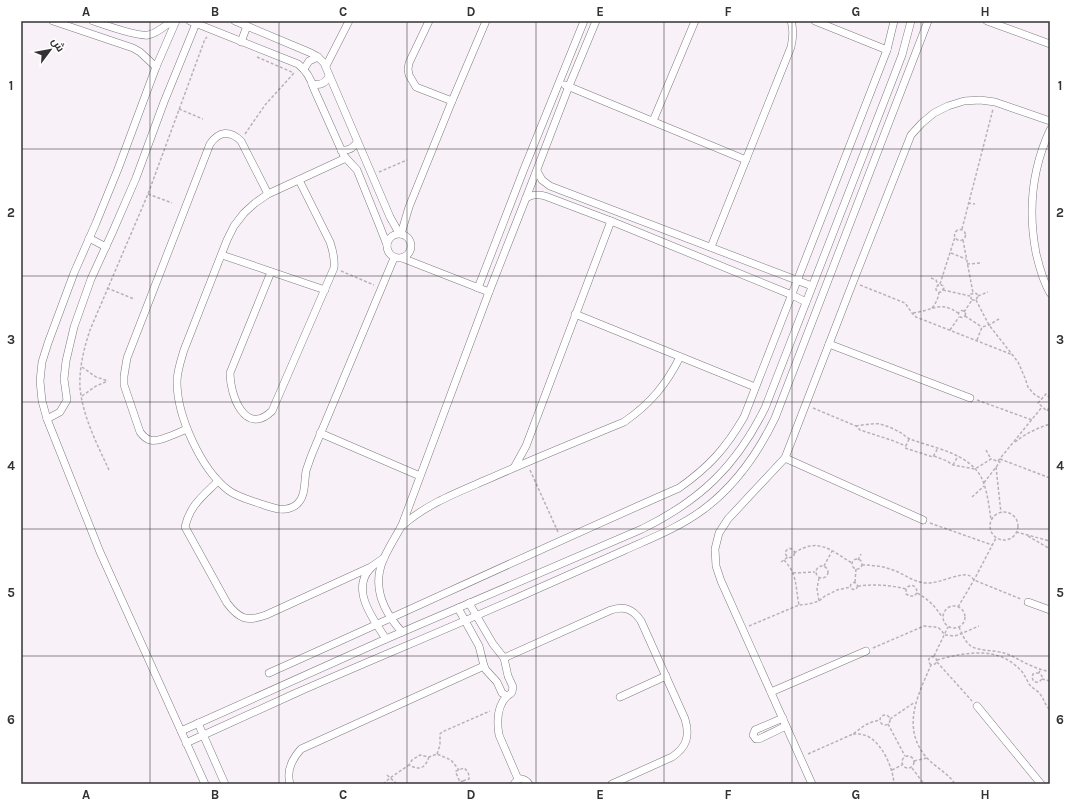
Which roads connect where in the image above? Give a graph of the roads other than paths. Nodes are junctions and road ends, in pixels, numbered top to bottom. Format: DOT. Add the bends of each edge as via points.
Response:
graph roads {
  1 [pos="53,21"];
  2 [pos="93,21"];
  3 [pos="172,21"];
  4 [pos="176,21"];
  5 [pos="235,21"];
  6 [pos="349,21"];
  7 [pos="429,21"];
  8 [pos="486,21"];
  9 [pos="584,21"];
  10 [pos="596,21"];
  11 [pos="695,21"];
  12 [pos="791,21"];
  13 [pos="815,21"];
  14 [pos="894,21"];
  15 [pos="911,21"];
  16 [pos="928,21"];
  17 [pos="987,21"];
  18 [pos="194,22"];
  19 [pos="247,26"];
  20 [pos="241,42"];
  21 [pos="1050,44"];
  22 [pos="887,50"];
  23 [pos="318,57"];
  24 [pos="326,66"];
  25 [pos="156,67"];
  26 [pos="302,68"];
  27 [pos="329,76"];
  28 [pos="559,82"];
  29 [pos="312,84"];
  30 [pos="569,86"];
  31 [pos="555,93"];
  32 [pos="565,97"];
  33 [pos="452,101"];
  34 [pos="653,121"];
  35 [pos="1050,121"];
  36 [pos="1050,130"];
  37 [pos="357,142"];
  38 [pos="341,150"];
  39 [pos="346,158"];
  40 [pos="746,160"];
  41 [pos="366,163"];
  42 [pos="524,169"];
  43 [pos="357,170"];
  44 [pos="536,173"];
  45 [pos="299,180"];
  46 [pos="268,194"];
  47 [pos="526,198"];
  48 [pos="611,221"];
  49 [pos="400,233"];
  50 [pos="89,238"];
  51 [pos="386,246"];
  52 [pos="106,247"];
  53 [pos="711,247"];
  54 [pos="222,255"];
  55 [pos="394,258"];
  56 [pos="402,258"];
  57 [pos="271,272"];
  58 [pos="798,280"];
  59 [pos="812,286"];
  60 [pos="478,288"];
  61 [pos="325,290"];
  62 [pos="489,292"];
  63 [pos="1050,293"];
  64 [pos="792,295"];
  65 [pos="806,302"];
  66 [pos="575,314"];
  67 [pos="829,344"];
  68 [pos="680,357"];
  69 [pos="755,387"];
  70 [pos="970,398"];
  71 [pos="47,420"];
  72 [pos="187,429"];
  73 [pos="320,433"];
  74 [pos="785,458"];
  75 [pos="515,467"];
  76 [pos="420,476"];
  77 [pos="218,481"];
  78 [pos="923,520"];
  79 [pos="402,525"];
  80 [pos="384,558"];
  81 [pos="376,564"];
  82 [pos="1028,602"];
  83 [pos="469,603"];
  84 [pos="458,608"];
  85 [pos="1050,610"];
  86 [pos="476,616"];
  87 [pos="390,618"];
  88 [pos="465,621"];
  89 [pos="377,625"];
  90 [pos="402,632"];
  91 [pos="386,639"];
  92 [pos="866,651"];
  93 [pos="504,658"];
  94 [pos="484,666"];
  95 [pos="269,673"];
  96 [pos="666,676"];
  97 [pos="771,692"];
  98 [pos="507,696"];
  99 [pos="620,697"];
  100 [pos="977,706"];
  101 [pos="216,715"];
  102 [pos="783,718"];
  103 [pos="198,723"];
  104 [pos="786,726"];
  105 [pos="221,727"];
  106 [pos="181,731"];
  107 [pos="203,735"];
  108 [pos="186,742"];
  109 [pos="516,782"];
  110 [pos="205,784"];
  111 [pos="225,784"];
  112 [pos="290,784"];
  113 [pos="529,784"];
  114 [pos="612,784"];
  115 [pos="812,784"];
  116 [pos="1041,784"];
  1 -- 25 [label="street" via="133,48"];
  2 -- 3 [label="street" via="131,33 148,35"];
  4 -- 25 [label="street"];
  5 -- 19 [label="street"];
  6 -- 24 [label="street"];
  7 -- 33 [label="street" via="408,69 416,87"];
  8 -- 33 [label="street"];
  9 -- 28 [label="street"];
  10 -- 30 [label="street"];
  11 -- 34 [label="street"];
  12 -- 40 [label="street" via="793,39"];
  13 -- 22 [label="street"];
  14 -- 22 [label="street"];
  15 -- 59 [label="street" via="902,55"];
  16 -- 86 [label="street" via="775,418 746,468 719,496 677,526"];
  17 -- 21 [label="street"];
  18 -- 20 [label="street"];
  18 -- 52 [label="street" via="136,178"];
  19 -- 20 [label="street"];
  19 -- 23 [label="street"];
  20 -- 26 [label="street" via="298,64"];
  22 -- 58 [label="street"];
  23 -- 24 [label="street"];
  23 -- 26 [label="street"];
  24 -- 27 [label="street"];
  25 -- 50 [label="street"];
  26 -- 29 [label="street"];
  27 -- 29 [label="street" via="322,84"];
  27 -- 37 [label="street"];
  28 -- 30 [label="street"];
  28 -- 31 [label="street"];
  29 -- 38 [label="street"];
  30 -- 32 [label="street"];
  30 -- 34 [label="street"];
  31 -- 32 [label="street"];
  31 -- 42 [label="street"];
  32 -- 44 [label="street"];
  33 -- 49 [label="street"];
  34 -- 40 [label="street"];
  35 -- 67 [label="street" via="995,102 980,100 948,106 922,123 911,135"];
  36 -- 63 [label="street" via="1037,166 1031,214 1038,261"];
  37 -- 38 [label="street" via="349,150"];
  37 -- 41 [label="street"];
  38 -- 39 [label="street"];
  39 -- 43 [label="street"];
  39 -- 45 [label="street"];
  40 -- 53 [label="street"];
  41 -- 43 [label="street" via="361,164"];
  41 -- 49 [label="street" via="390,217"];
  42 -- 44 [label="street" via="529,175"];
  42 -- 60 [label="street"];
  43 -- 51 [label="street"];
  44 -- 47 [label="street"];
  44 -- 53 [label="street" via="550,186"];
  45 -- 46 [label="street"];
  45 -- 61 [label="street" via="330,242 335,259"];
  46 -- 54 [label="street" via="244,213 234,226"];
  46 -- 72 [label="street" via="241,141 228,133 214,138 124,367 124,385 137,427 144,437 155,441"];
  47 -- 48 [label="street" via="541,194"];
  47 -- 62 [label="street"];
  48 -- 64 [label="street"];
  48 -- 66 [label="street"];
  49 -- 51 [label="street" via="390,238"];
  49 -- 56 [label="street" via="409,238 411,246 409,253"];
  50 -- 52 [label="street"];
  50 -- 71 [label="street" via="42,362 40,381"];
  51 -- 55 [label="street"];
  52 -- 71 [label="street" via="91,279 71,338 65,373 67,400 60,412"];
  53 -- 58 [label="street"];
  54 -- 57 [label="street"];
  54 -- 72 [label="street" via="180,364 178,398"];
  55 -- 56 [label="street"];
  55 -- 73 [label="street"];
  56 -- 60 [label="street"];
  57 -- 61 [label="street"];
  57 -- 61 [label="street" via="230,373 232,390 238,406 247,417 260,419 272,411"];
  58 -- 59 [label="street"];
  58 -- 64 [label="street"];
  59 -- 65 [label="street"];
  60 -- 62 [label="street"];
  62 -- 76 [label="street"];
  64 -- 65 [label="street"];
  64 -- 69 [label="street"];
  65 -- 83 [label="street" via="757,424 738,454 702,492 648,526"];
  66 -- 68 [label="street"];
  66 -- 75 [label="street" via="526,446"];
  67 -- 70 [label="street"];
  67 -- 74 [label="street"];
  68 -- 69 [label="street"];
  68 -- 75 [label="street" via="657,394 636,414 624,422"];
  69 -- 87 [label="street" via="744,418 722,450 695,477 679,488"];
  71 -- 106 [label="street" via="100,552"];
  72 -- 77 [label="street" via="206,466"];
  73 -- 76 [label="street"];
  73 -- 77 [label="street" via="308,462 302,498 296,505 278,510 239,497"];
  74 -- 78 [label="street"];
  74 -- 97 [label="street" via="728,519 719,533 715,549 716,566 721,581"];
  75 -- 79 [label="street" via="435,502"];
  76 -- 79 [label="street"];
  77 -- 81 [label="street" via="192,509 185,527 227,603 243,618 266,616"];
  79 -- 80 [label="street"];
  80 -- 81 [label="street"];
  80 -- 87 [label="street" via="378,577 382,602"];
  81 -- 89 [label="street" via="366,575 363,590 367,608"];
  82 -- 85 [label="street"];
  83 -- 84 [label="street"];
  83 -- 86 [label="street"];
  84 -- 88 [label="street"];
  84 -- 90 [label="street"];
  86 -- 88 [label="street"];
  86 -- 93 [label="street"];
  87 -- 89 [label="street"];
  87 -- 90 [label="street"];
  88 -- 94 [label="street" via="479,646"];
  88 -- 105 [label="street"];
  89 -- 91 [label="street"];
  89 -- 95 [label="street"];
  90 -- 91 [label="street"];
  91 -- 101 [label="street"];
  92 -- 97 [label="street"];
  93 -- 96 [label="street" via="611,610 625,608 637,615 641,621"];
  93 -- 98 [label="street" via="513,689"];
  94 -- 98 [label="street" via="502,693"];
  94 -- 112 [label="street" via="302,749 291,763"];
  96 -- 99 [label="street"];
  96 -- 114 [label="street" via="687,726 688,734 683,748 672,757"];
  97 -- 102 [label="street"];
  98 -- 109 [label="street" via="497,722 499,735"];
  100 -- 116 [label="street"];
  101 -- 103 [label="street"];
  101 -- 105 [label="street" via="215,721"];
  102 -- 104 [label="street"];
  102 -- 104 [label="street" via="755,730 753,734 759,739"];
  103 -- 106 [label="street"];
  103 -- 107 [label="street"];
  104 -- 115 [label="street"];
  105 -- 107 [label="street"];
  106 -- 108 [label="street"];
  107 -- 108 [label="street"];
  107 -- 111 [label="street"];
  108 -- 110 [label="street"];
  109 -- 113 [label="street" via="524,780"];
}
